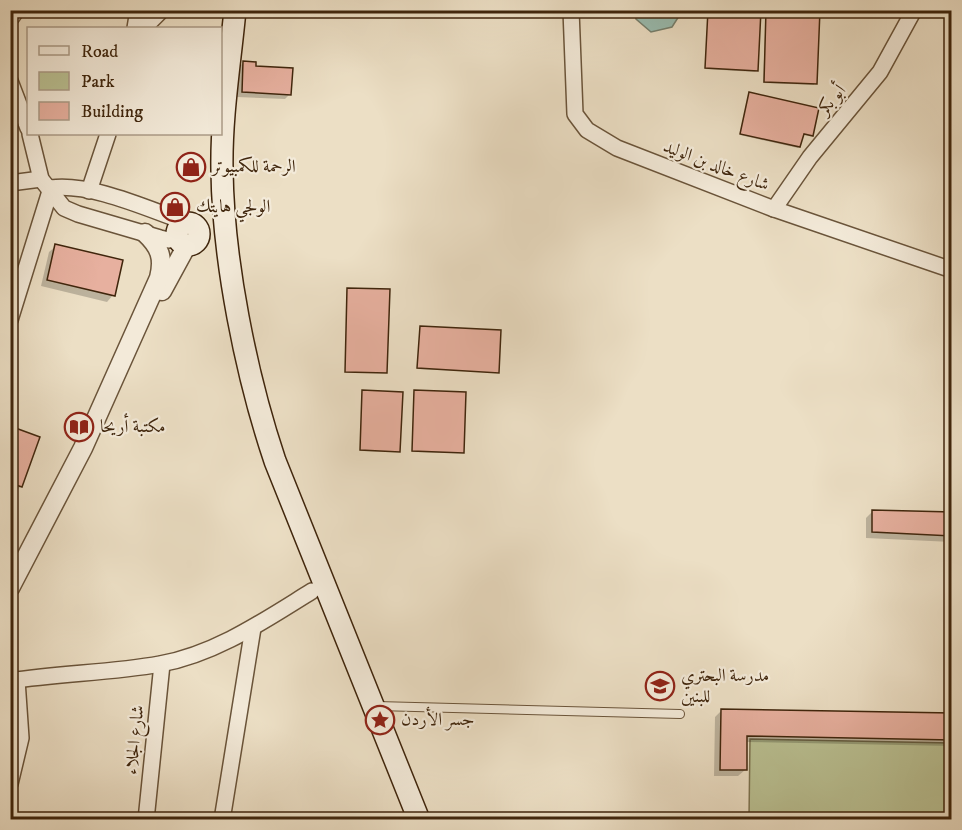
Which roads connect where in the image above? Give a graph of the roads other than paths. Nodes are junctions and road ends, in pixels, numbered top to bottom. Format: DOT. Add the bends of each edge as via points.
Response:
graph roads {
  1 [pos="15,10"];
  2 [pos="138,10"];
  3 [pos="162,10"];
  4 [pos="223,10"];
  5 [pos="235,10"];
  6 [pos="571,10"];
  7 [pos="914,10"];
  8 [pos="10,17"];
  9 [pos="135,27"];
  10 [pos="145,27"];
  11 [pos="221,27"];
  12 [pos="10,81"];
  13 [pos="27,118"];
  14 [pos="30,135"];
  15 [pos="108,135"];
  16 [pos="214,135"];
  17 [pos="10,183"];
  18 [pos="46,183"];
  19 [pos="89,191"];
  20 [pos="774,209"];
  21 [pos="182,234"];
  22 [pos="951,270"];
  23 [pos="144,317"];
  24 [pos="10,320"];
  25 [pos="10,588"];
  26 [pos="312,591"];
  27 [pos="253,628"];
  28 [pos="162,664"];
  29 [pos="14,681"];
  30 [pos="373,706"];
  31 [pos="680,714"];
  32 [pos="10,784"];
  33 [pos="146,819"];
  34 [pos="222,819"];
  35 [pos="407,819"];
  36 [pos="419,819"];
  1 -- 8 [label="street"];
  2 -- 9 [label="street"];
  3 -- 10 [label="street"];
  4 -- 11 [label="main road"];
  5 -- 21 [label="main road" via="222,166"];
  6 -- 20 [label="street, شارع خالد بن الوليد" via="575,114 587,130 617,148"];
  7 -- 20 [label="street, أبو بكر" via="880,72 810,157"];
  12 -- 13 [label="street"];
  14 -- 18 [label="street"];
  15 -- 19 [label="street"];
  16 -- 21 [label="main road" via="211,163"];
  17 -- 18 [label="street"];
  18 -- 19 [label="street"];
  18 -- 21 [label="street" via="64,208"];
  18 -- 24 [label="street"];
  19 -- 21 [label="street"];
  20 -- 22 [label="street, شارع خالد بن الوليد"];
  21 -- 23 [label="street" via="161,270"];
  21 -- 23 [label="street" via="160,296"];
  21 -- 26 [label="main road" via="225,308 253,441"];
  21 -- 30 [label="main road" via="248,363 261,418"];
  23 -- 25 [label="street" via="83,448"];
  26 -- 27 [label="street"];
  26 -- 35 [label="main road"];
  27 -- 28 [label="street"];
  27 -- 34 [label="street"];
  28 -- 29 [label="street"];
  28 -- 33 [label="street, شارع الجلاء"];
  29 -- 32 [label="street" via="21,738"];
  30 -- 31 [label="lane"];
  30 -- 36 [label="main road"];
}
